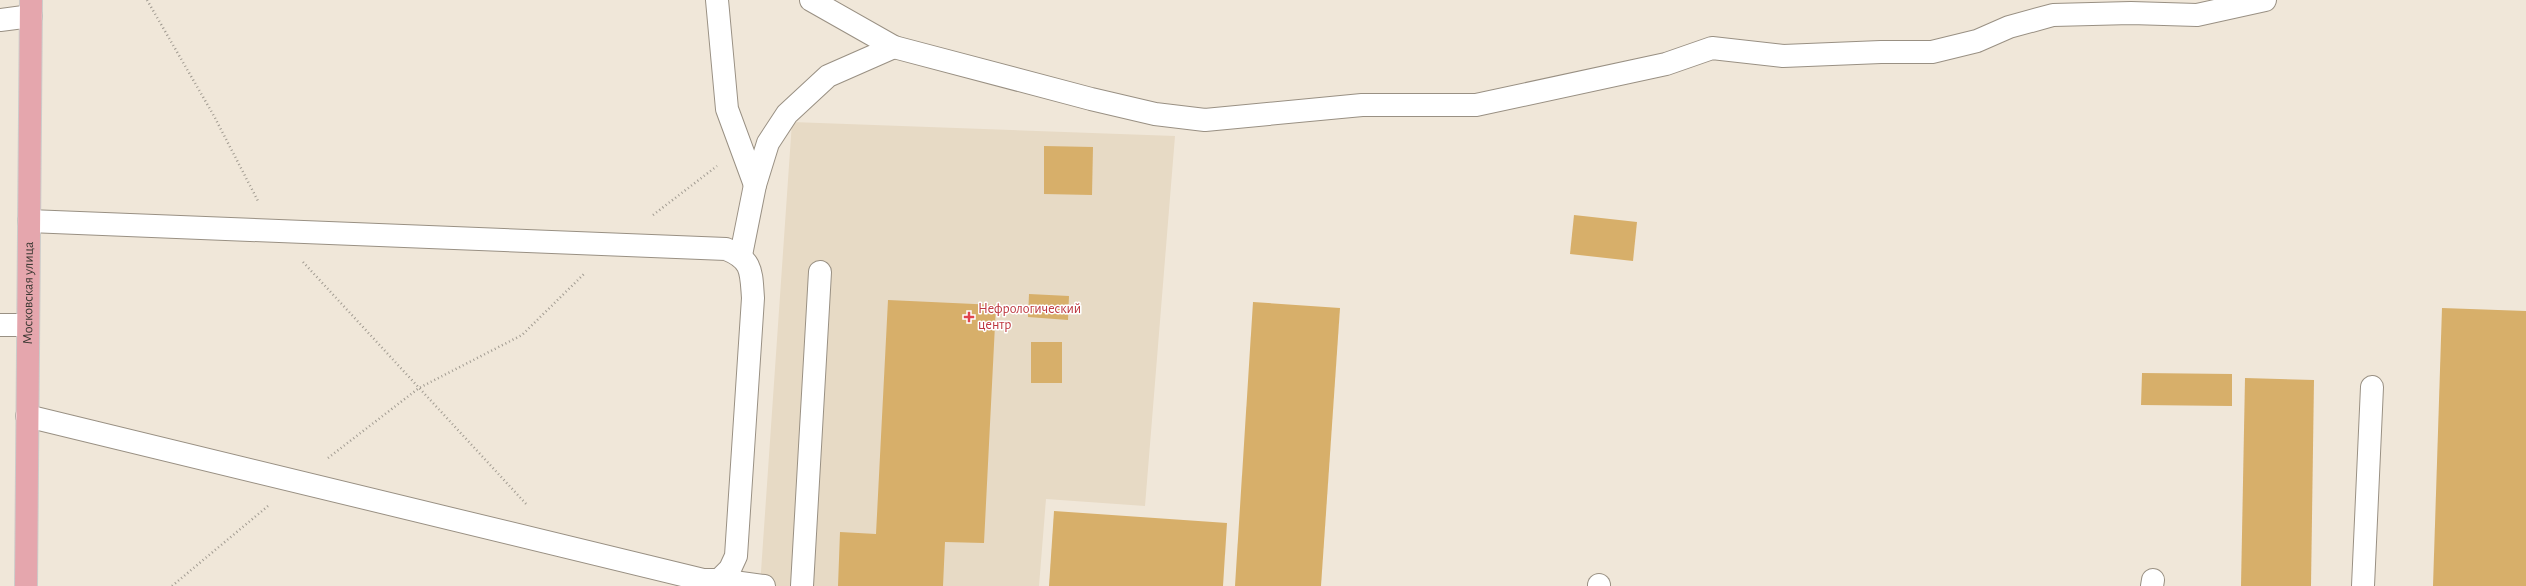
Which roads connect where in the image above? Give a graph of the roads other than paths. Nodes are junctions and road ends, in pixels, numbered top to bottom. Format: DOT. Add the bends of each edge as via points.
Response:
graph roads {
  1 [pos="717,0"];
  2 [pos="811,0"];
  3 [pos="2265,0"];
  4 [pos="31,8"];
  5 [pos="0,20"];
  6 [pos="894,47"];
  7 [pos="755,185"];
  8 [pos="29,221"];
  9 [pos="741,255"];
  10 [pos="820,272"];
  11 [pos="0,325"];
  12 [pos="28,325"];
  13 [pos="2372,387"];
  14 [pos="27,416"];
  15 [pos="720,583"];
  16 [pos="26,586"];
  17 [pos="764,586"];
  18 [pos="802,586"];
  19 [pos="2363,586"];
  1 -- 7 [label="lane" via="727,109"];
  2 -- 6 [label="lane"];
  3 -- 6 [label="lane" via="2197,15 2053,15 2008,27 1977,41 1932,52 1783,56 1712,48 1666,64 1476,105 1362,105 1205,120 1155,114 1098,101"];
  4 -- 5 [label="lane"];
  4 -- 8 [label="main road, Московская улица"];
  6 -- 7 [label="lane" via="828,76 787,114 768,143"];
  7 -- 9 [label="lane"];
  8 -- 9 [label="lane" via="726,249"];
  8 -- 12 [label="main road, Московская улица"];
  9 -- 15 [label="lane" via="750,268 752,298 736,556"];
  10 -- 18 [label="lane"];
  11 -- 12 [label="lane"];
  12 -- 14 [label="main road, Московская улица"];
  13 -- 19 [label="lane"];
  14 -- 15 [label="lane"];
  14 -- 16 [label="main road, Московская улица"];
  15 -- 17 [label="lane"];
}
